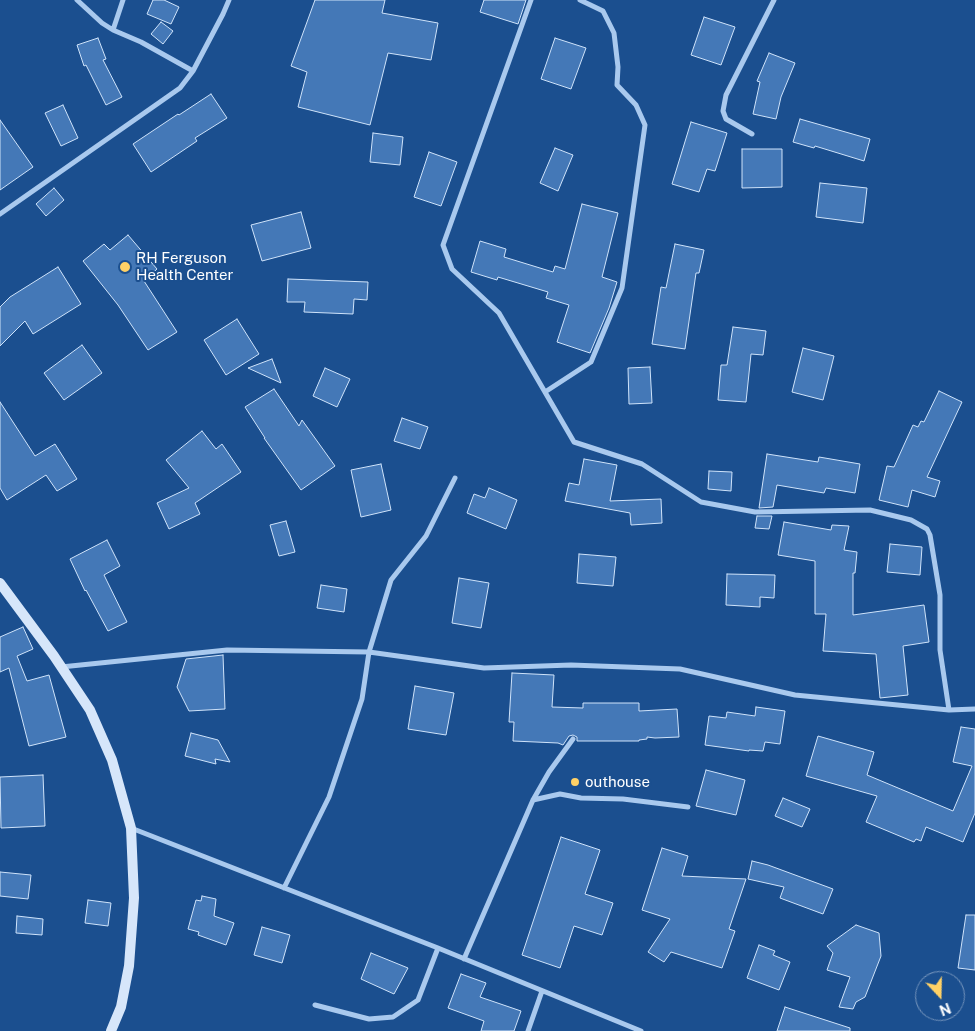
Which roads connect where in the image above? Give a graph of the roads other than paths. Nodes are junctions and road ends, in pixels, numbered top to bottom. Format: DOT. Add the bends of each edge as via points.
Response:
graph roads {
  1 [pos="77,0"];
  2 [pos="123,0"];
  3 [pos="229,0"];
  4 [pos="531,0"];
  5 [pos="580,0"];
  6 [pos="774,0"];
  7 [pos="113,30"];
  8 [pos="193,71"];
  9 [pos="752,134"];
  10 [pos="0,214"];
  11 [pos="545,392"];
  12 [pos="455,478"];
  13 [pos="0,583"];
  14 [pos="369,652"];
  15 [pos="61,667"];
  16 [pos="975,709"];
  17 [pos="949,710"];
  18 [pos="573,740"];
  19 [pos="534,800"];
  20 [pos="688,808"];
  21 [pos="131,828"];
  22 [pos="284,888"];
  23 [pos="438,948"];
  24 [pos="464,959"];
  25 [pos="542,991"];
  26 [pos="315,1005"];
  27 [pos="111,1031"];
  28 [pos="528,1031"];
  29 [pos="641,1031"];
  1 -- 7 [label="street"];
  2 -- 7 [label="street"];
  3 -- 8 [label="street"];
  4 -- 11 [label="street" via="443,245 452,269 499,314"];
  5 -- 11 [label="street" via="603,11 614,34 617,85 636,105 645,125 622,288 590,362"];
  6 -- 9 [label="street" via="726,95 723,111 726,119"];
  7 -- 8 [label="street"];
  8 -- 10 [label="street" via="180,88"];
  11 -- 17 [label="street" via="574,442 642,464 701,502 755,512 870,510 911,520 927,529 940,595 940,650"];
  12 -- 14 [label="street" via="426,536 391,580"];
  13 -- 15 [label="main road"];
  14 -- 15 [label="street" via="227,650"];
  14 -- 17 [label="street" via="484,668 572,665 680,669 794,695"];
  14 -- 22 [label="street" via="362,699 329,797"];
  15 -- 21 [label="main road" via="90,710 112,760"];
  16 -- 17 [label="street"];
  18 -- 19 [label="street" via="549,772"];
  19 -- 20 [label="street" via="560,794"];
  19 -- 24 [label="street"];
  21 -- 22 [label="street"];
  21 -- 27 [label="main road" via="134,898 129,966 121,1007"];
  22 -- 23 [label="street"];
  23 -- 24 [label="street"];
  23 -- 26 [label="street" via="418,1000 393,1017 369,1019"];
  24 -- 25 [label="street"];
  25 -- 28 [label="street"];
  25 -- 29 [label="street"];
}
